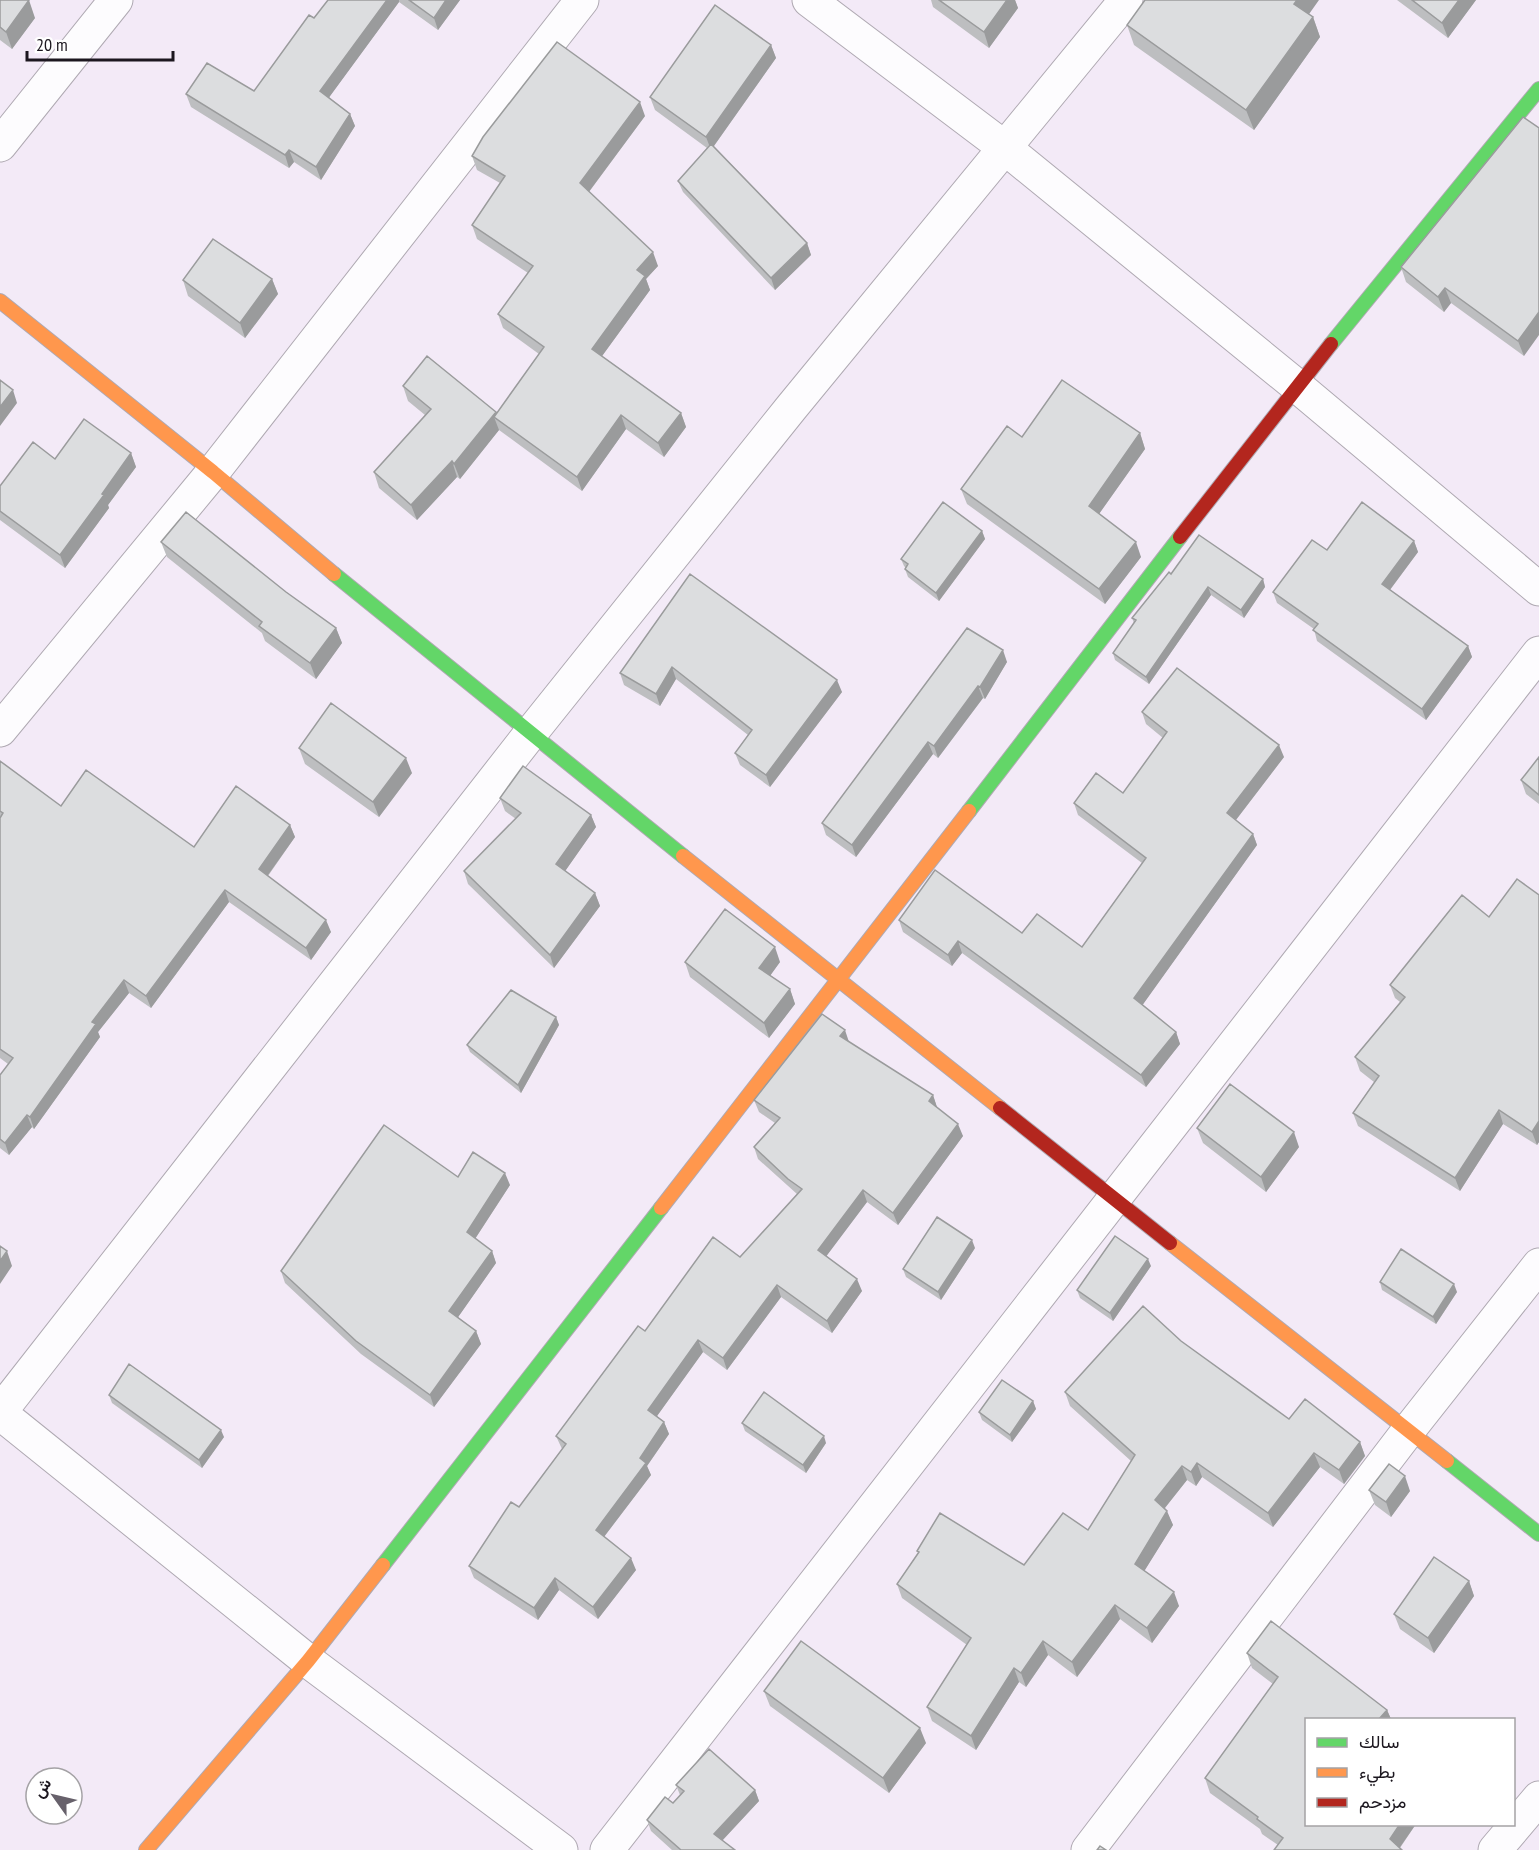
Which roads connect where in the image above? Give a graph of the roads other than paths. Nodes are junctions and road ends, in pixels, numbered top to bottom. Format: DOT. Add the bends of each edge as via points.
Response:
graph roads {
  1 [pos="116,0"];
  2 [pos="582,0"];
  3 [pos="810,0"];
  4 [pos="1126,0"];
  5 [pos="1539,90"];
  6 [pos="0,145"];
  7 [pos="1005,148"];
  8 [pos="0,301"];
  9 [pos="1298,386"];
  10 [pos="213,472"];
  11 [pos="1539,589"];
  12 [pos="1539,653"];
  13 [pos="0,730"];
  14 [pos="530,734"];
  15 [pos="838,980"];
  16 [pos="1114,1199"];
  17 [pos="1539,1265"];
  18 [pos="0,1413"];
  19 [pos="1408,1431"];
  20 [pos="1539,1534"];
  21 [pos="308,1661"];
  22 [pos="1539,1798"];
  23 [pos="146,1850"];
  24 [pos="561,1850"];
  25 [pos="607,1850"];
  26 [pos="1088,1850"];
  27 [pos="1496,1850"];
  1 -- 6 [label="street"];
  2 -- 10 [label="street"];
  3 -- 7 [label="street"];
  4 -- 7 [label="street"];
  5 -- 9 [label="street"];
  7 -- 9 [label="street"];
  7 -- 14 [label="street"];
  8 -- 10 [label="street"];
  9 -- 11 [label="street"];
  9 -- 15 [label="street"];
  10 -- 13 [label="street"];
  10 -- 14 [label="street"];
  12 -- 16 [label="street"];
  14 -- 15 [label="street"];
  14 -- 18 [label="street"];
  15 -- 16 [label="street"];
  15 -- 21 [label="street"];
  16 -- 19 [label="street"];
  16 -- 25 [label="street"];
  17 -- 19 [label="street"];
  18 -- 21 [label="street"];
  19 -- 20 [label="street"];
  19 -- 26 [label="street"];
  21 -- 23 [label="street"];
  21 -- 24 [label="street"];
  22 -- 27 [label="street"];
}
